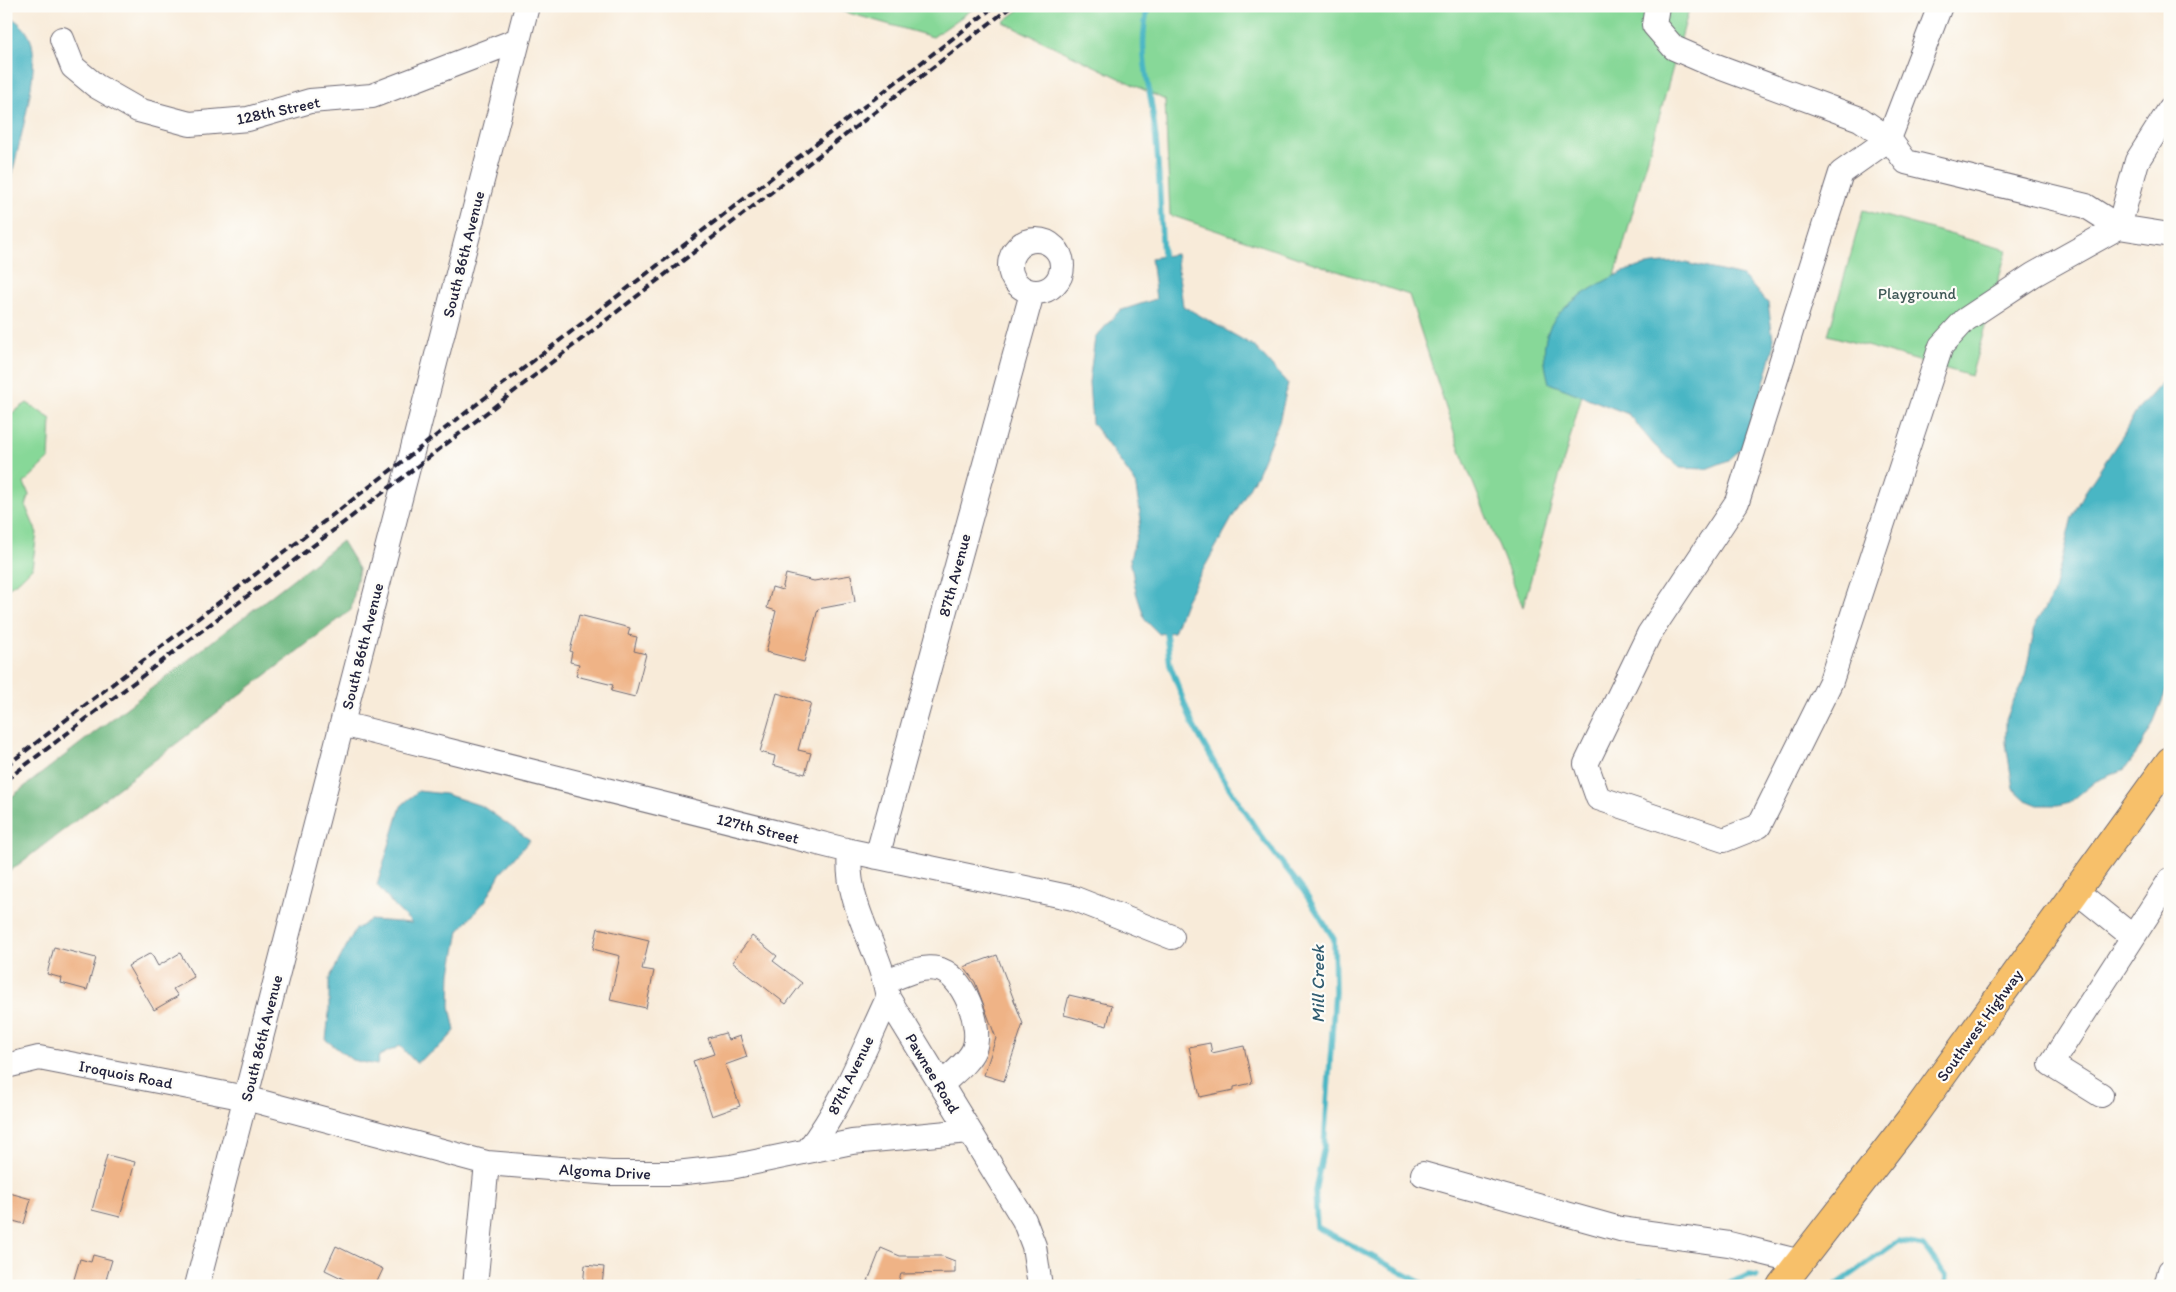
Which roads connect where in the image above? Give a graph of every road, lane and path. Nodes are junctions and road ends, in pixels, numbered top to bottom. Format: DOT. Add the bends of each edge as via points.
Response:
graph roads {
  1 [pos="527,6"];
  2 [pos="1657,6"];
  3 [pos="1940,6"];
  4 [pos="62,39"];
  5 [pos="518,40"];
  6 [pos="2170,109"];
  7 [pos="1889,139"];
  8 [pos="2119,227"];
  9 [pos="2170,235"];
  10 [pos="1032,293"];
  11 [pos="342,724"];
  12 [pos="2170,761"];
  13 [pos="850,851"];
  14 [pos="877,857"];
  15 [pos="2170,880"];
  16 [pos="2076,891"];
  17 [pos="1172,937"];
  18 [pos="2133,937"];
  19 [pos="887,990"];
  20 [pos="6,1066"];
  21 [pos="941,1085"];
  22 [pos="2101,1095"];
  23 [pos="246,1098"];
  24 [pos="969,1131"];
  25 [pos="808,1150"];
  26 [pos="487,1163"];
  27 [pos="1423,1174"];
  28 [pos="1801,1262"];
  29 [pos="2170,1271"];
  30 [pos="197,1286"];
  31 [pos="475,1286"];
  32 [pos="1040,1286"];
  33 [pos="1781,1286"];
  34 [pos="2166,1286"];
  1 -- 5 [label="street, South 86th Avenue"];
  2 -- 7 [label="street" via="1654,25 1674,48 1860,119"];
  3 -- 7 [label="street"];
  4 -- 5 [label="street, 128th Street" via="73,67 96,86 138,110 190,124 248,119 310,101 372,96"];
  5 -- 11 [label="street, South 86th Avenue"];
  6 -- 8 [label="street" via="2137,161"];
  7 -- 8 [label="street" via="1906,162 2086,206"];
  7 -- 8 [label="street" via="1841,173 1737,502 1649,634 1586,764 1598,798 1724,840 1759,826 1831,681 1942,346 1965,320 2033,276"];
  8 -- 9 [label="street"];
  10 -- 14 [label="street, 87th Avenue"];
  11 -- 13 [label="street, 127th Street"];
  11 -- 23 [label="street, South 86th Avenue"];
  12 -- 16 [label="main road, Southwest Highway"];
  13 -- 14 [label="street, 127th Street"];
  13 -- 19 [label="street, Pawnee Road" via="848,872 852,893"];
  14 -- 17 [label="street, 127th Street" via="1073,898"];
  15 -- 18 [label="street"];
  16 -- 18 [label="street"];
  16 -- 28 [label="main road, Southwest Highway" via="1913,1116"];
  18 -- 22 [label="street" via="2051,1064"];
  19 -- 21 [label="street, Pawnee Road"];
  19 -- 21 [label="street" via="914,971 937,968 955,979 968,1001 978,1035 974,1050"];
  19 -- 25 [label="street, 87th Avenue" via="839,1102"];
  20 -- 23 [label="street, Iroquois Road" via="39,1058"];
  21 -- 24 [label="street, Pawnee Road"];
  23 -- 26 [label="street, Algoma Drive"];
  23 -- 30 [label="street, South 86th Avenue"];
  24 -- 25 [label="street, Algoma Drive" via="852,1142"];
  24 -- 32 [label="street, Pawnee Road" via="1024,1220 1034,1246"];
  25 -- 26 [label="street, Algoma Drive" via="731,1167 676,1174 611,1173"];
  26 -- 31 [label="street"];
  27 -- 28 [label="street" via="1620,1229 1729,1244"];
  28 -- 33 [label="main road, Southwest Highway"];
  29 -- 34 [label="street"];
}
